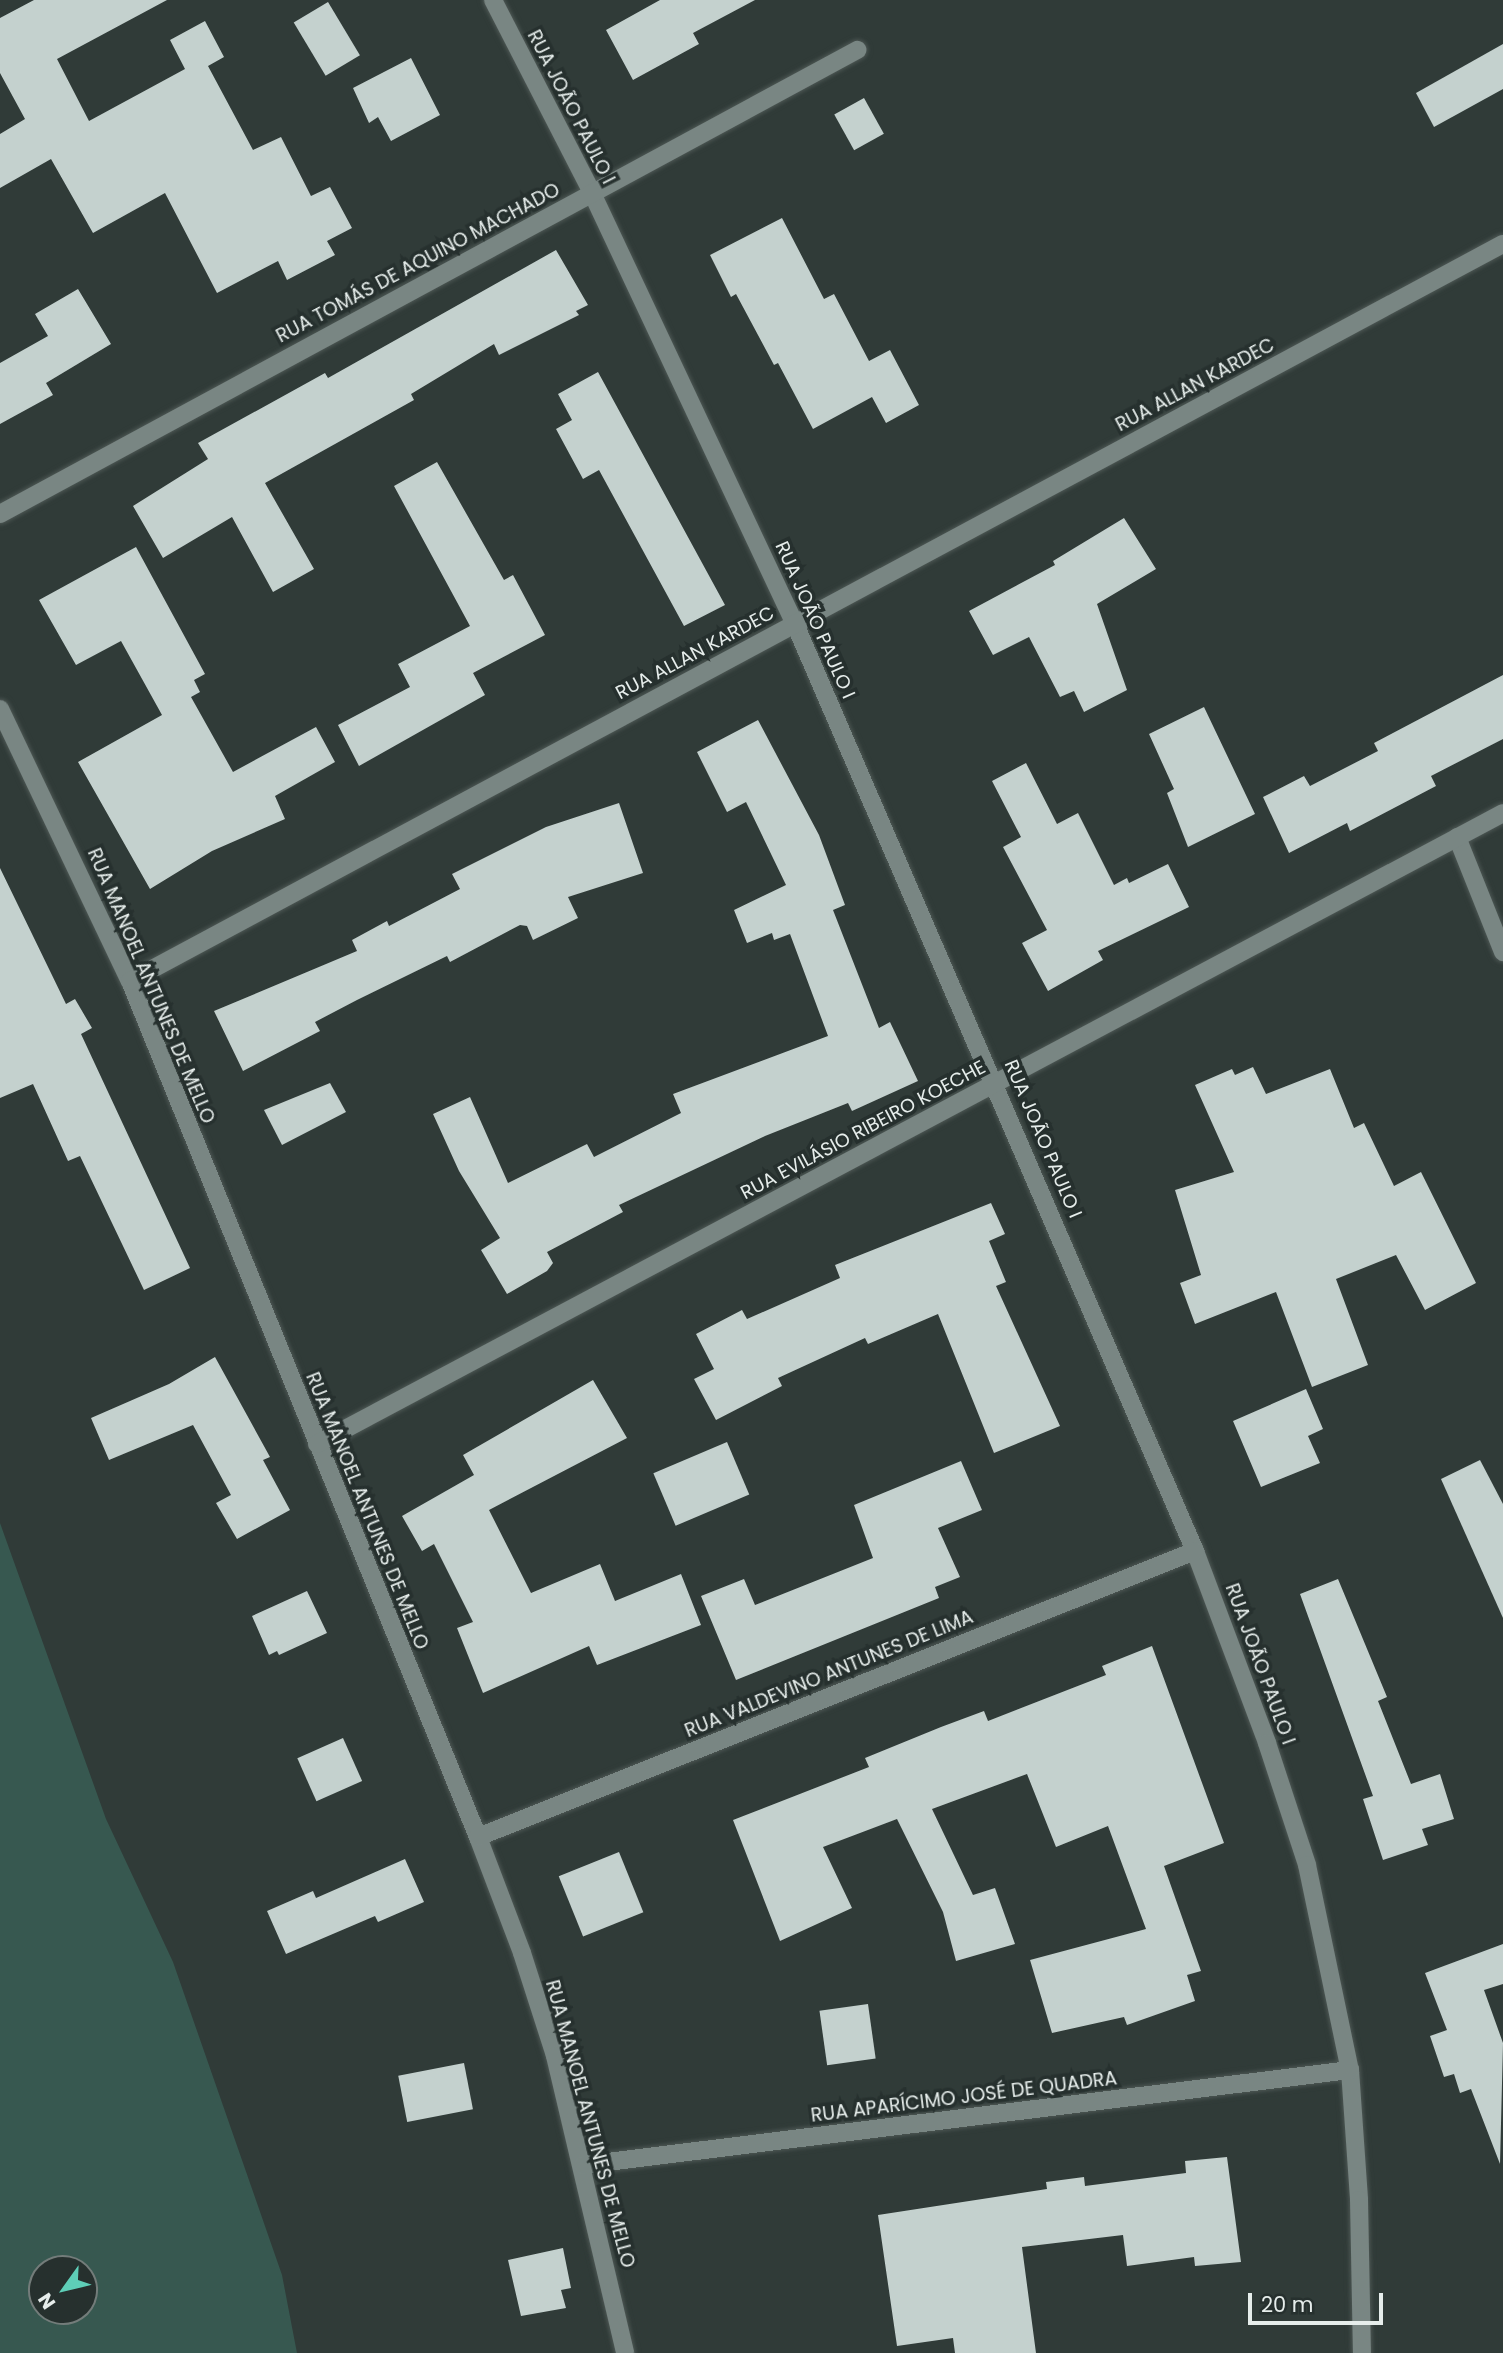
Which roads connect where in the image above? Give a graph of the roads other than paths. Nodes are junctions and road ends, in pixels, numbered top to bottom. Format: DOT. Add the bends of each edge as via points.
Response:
graph roads {
  1 [pos="492,0"];
  2 [pos="857,50"];
  3 [pos="592,193"];
  4 [pos="1503,244"];
  5 [pos="0,513"];
  6 [pos="795,624"];
  7 [pos="0,709"];
  8 [pos="1503,813"];
  9 [pos="1457,838"];
  10 [pos="1503,953"];
  11 [pos="130,981"];
  12 [pos="996,1083"];
  13 [pos="317,1444"];
  14 [pos="1195,1551"];
  15 [pos="478,1837"];
  16 [pos="1350,2070"];
  17 [pos="583,2165"];
  18 [pos="625,2353"];
  19 [pos="1362,2353"];
  1 -- 3 [label="street, RUA JOÃO PAULO I"];
  2 -- 3 [label="street, RUA TOMÁS DE AQUINO MACHADO"];
  3 -- 5 [label="street, RUA TOMÁS DE AQUINO MACHADO"];
  3 -- 6 [label="street, RUA JOÃO PAULO I"];
  4 -- 6 [label="street, RUA ALLAN KARDEC"];
  6 -- 11 [label="street, RUA ALLAN KARDEC"];
  6 -- 12 [label="street, RUA JOÃO PAULO I"];
  7 -- 11 [label="street, RUA MANOEL ANTUNES DE MELLO"];
  8 -- 9 [label="street, RUA EVILÁSIO RIBEIRO KOECHE"];
  9 -- 10 [label="street"];
  9 -- 12 [label="street, RUA EVILÁSIO RIBEIRO KOECHE"];
  11 -- 13 [label="street, RUA MANOEL ANTUNES DE MELLO"];
  12 -- 13 [label="street, RUA EVILÁSIO RIBEIRO KOECHE"];
  12 -- 14 [label="street, RUA JOÃO PAULO I"];
  13 -- 15 [label="street, RUA MANOEL ANTUNES DE MELLO"];
  14 -- 15 [label="street, RUA VALDEVINO ANTUNES DE LIMA"];
  14 -- 16 [label="street, RUA JOÃO PAULO I" via="1307,1865"];
  15 -- 17 [label="street, RUA MANOEL ANTUNES DE MELLO" via="522,1953"];
  16 -- 17 [label="street, RUA APARÍCIMO JOSÉ DE QUADRA"];
  16 -- 19 [label="street, RUA JOÃO PAULO I"];
  17 -- 18 [label="street, RUA MANOEL ANTUNES DE MELLO"];
}
